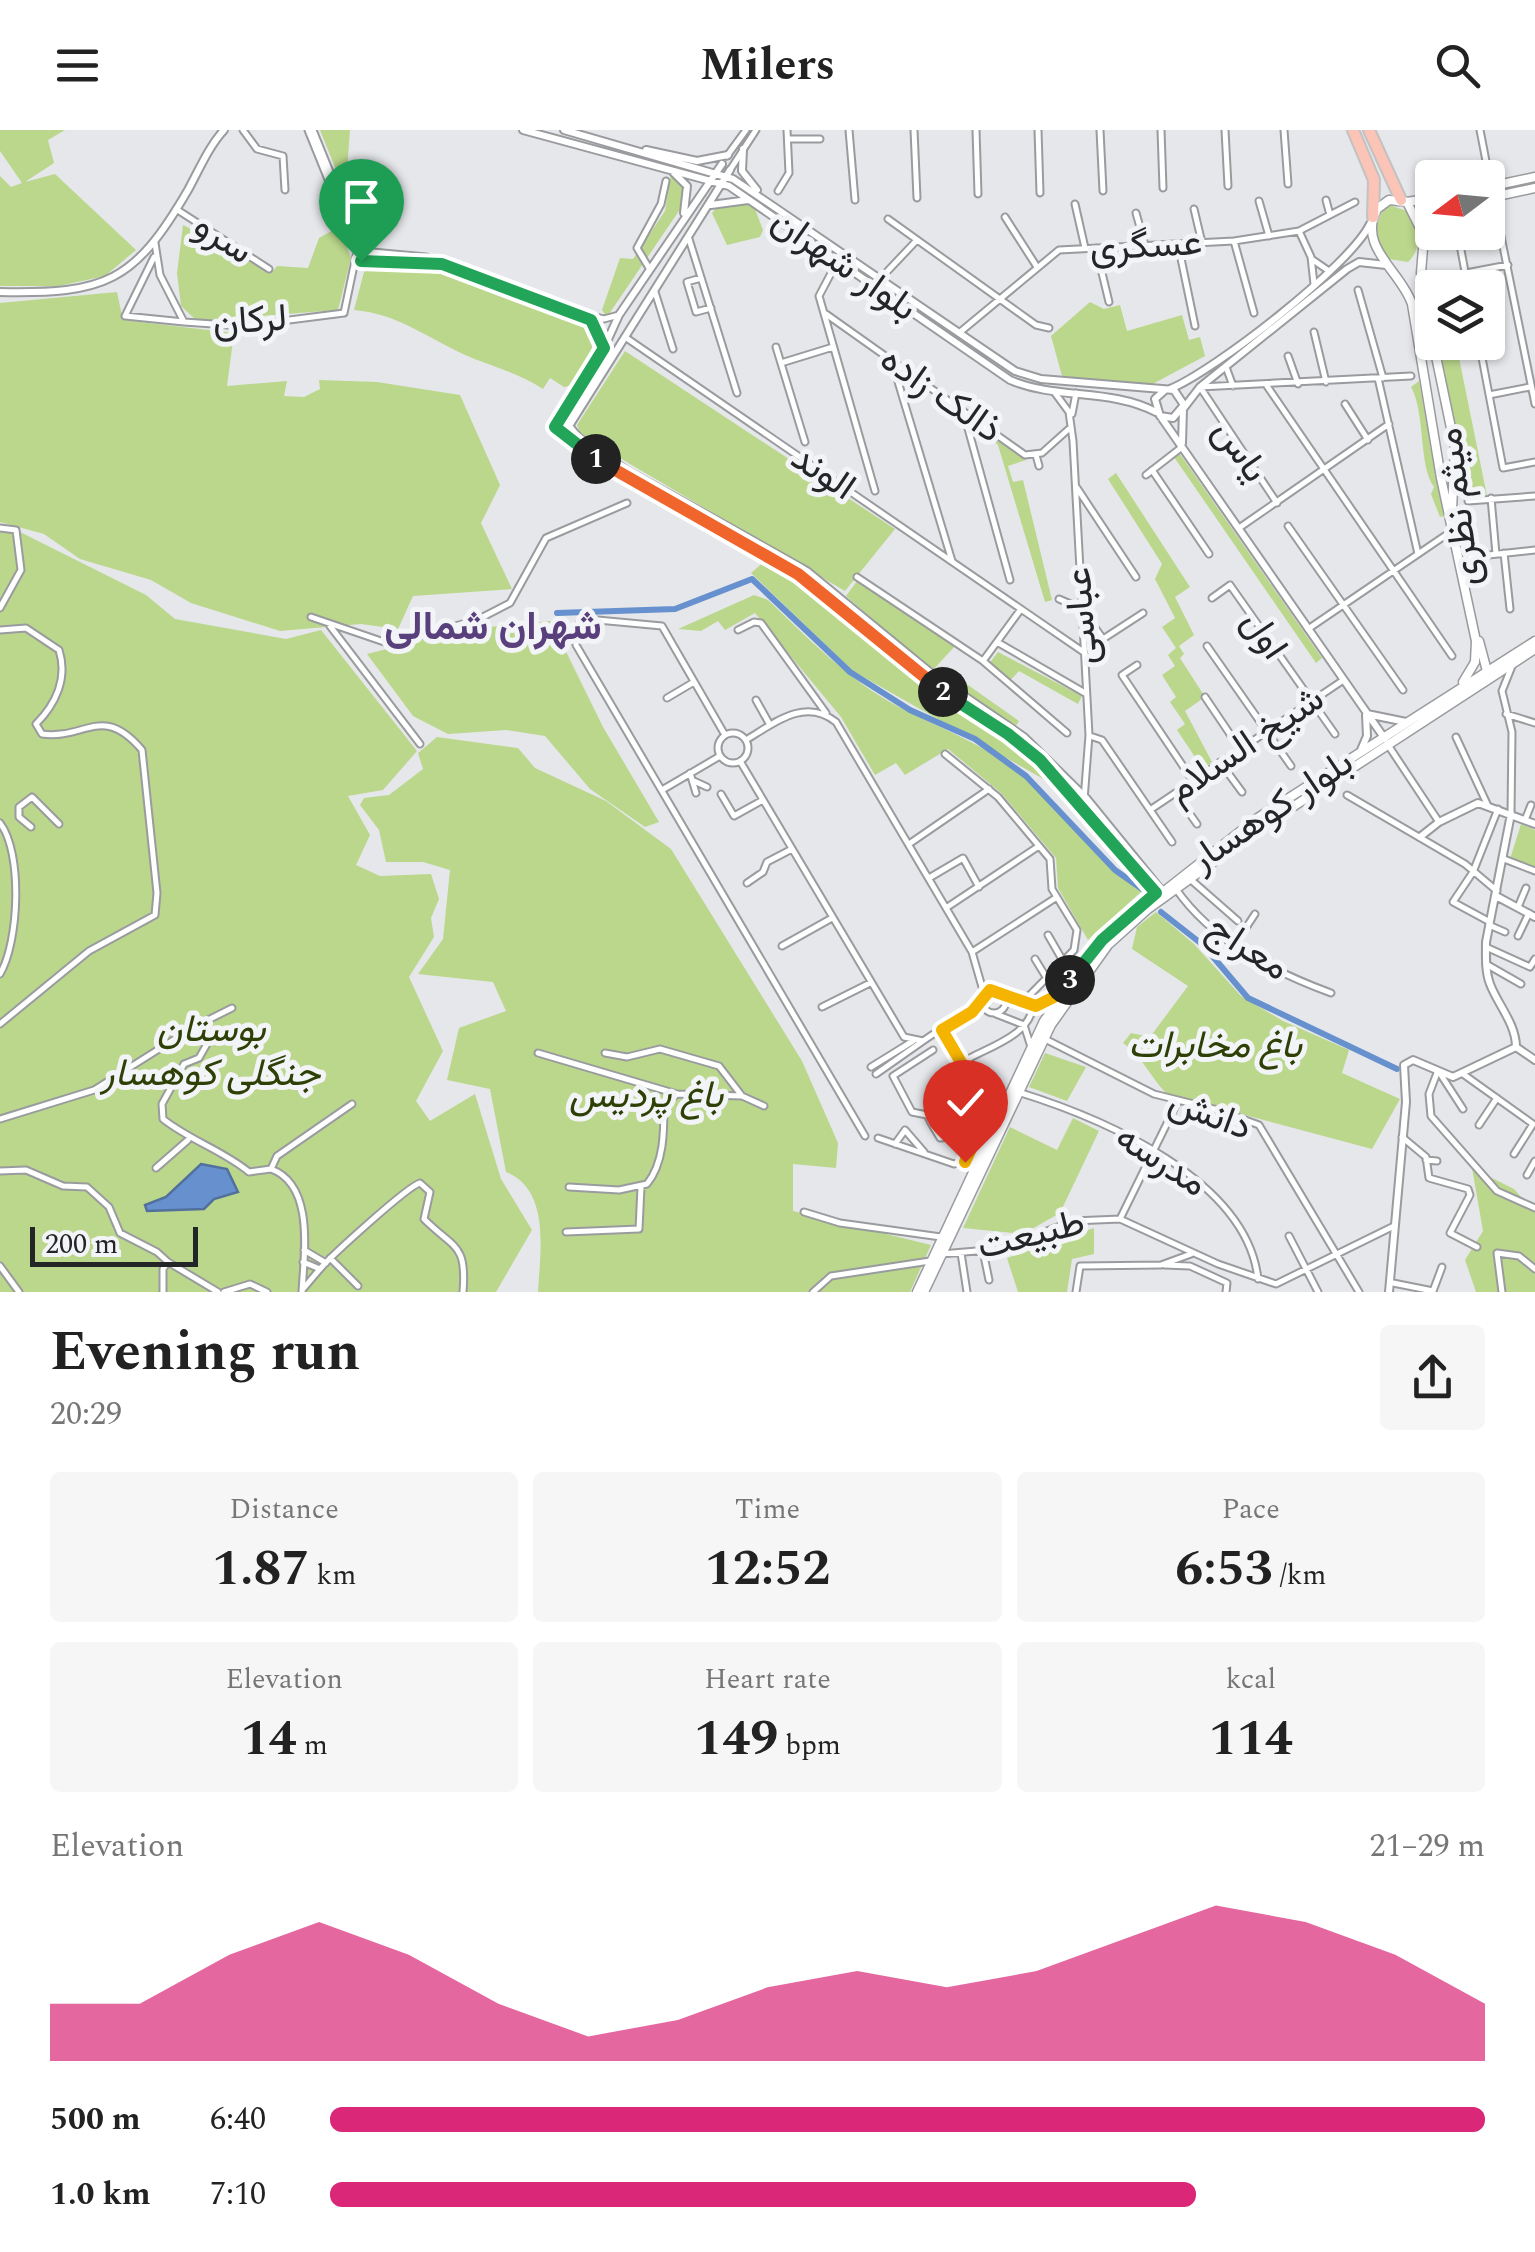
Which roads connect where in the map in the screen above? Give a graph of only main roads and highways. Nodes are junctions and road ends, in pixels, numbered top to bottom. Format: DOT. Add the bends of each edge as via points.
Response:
graph roads {
  1 [pos="1353,130"];
  2 [pos="1369,130"];
  3 [pos="1387,174"];
  4 [pos="1535,177"];
  5 [pos="1374,180"];
  6 [pos="1505,184"];
  7 [pos="1535,188"];
  8 [pos="1505,195"];
  9 [pos="1415,200"];
  10 [pos="1404,201"];
  11 [pos="1372,220"];
  12 [pos="1415,220"];
  13 [pos="1437,360"];
  14 [pos="1446,404"];
  15 [pos="1433,434"];
  16 [pos="1479,639"];
  17 [pos="1535,641"];
  18 [pos="1535,649"];
  19 [pos="1514,659"];
  20 [pos="1489,675"];
  21 [pos="1453,692"];
  22 [pos="1386,741"];
  23 [pos="1161,894"];
  24 [pos="964,1197"];
  25 [pos="920,1292"];
  1 -- 5 [label="highway"];
  2 -- 3 [label="highway"];
  3 -- 5 [label="highway" via="1383,183"];
  3 -- 10 [label="highway"];
  4 -- 6 [label="main road"];
  5 -- 11 [label="highway"];
  7 -- 8 [label="main road"];
  9 -- 10 [label="main road"];
  10 -- 11 [label="main road" via="1382,204"];
  10 -- 12 [label="main road"];
  11 -- 15 [label="main road, میثم نظری" via="1375,247 1412,304"];
  13 -- 14 [label="main road, میثم نظری"];
  14 -- 15 [label="main road" via="1448,433"];
  14 -- 16 [label="main road, میثم نظری" via="1456,457 1454,526"];
  15 -- 21 [label="main road, میثم نظری" via="1476,640 1471,671"];
  16 -- 19 [label="main road" via="1492,657"];
  16 -- 20 [label="main road, میثم نظری"];
  17 -- 19 [label="main road, بلوار کوهسار"];
  18 -- 19 [label="main road, بلوار کوهسار"];
  19 -- 20 [label="main road, بلوار کوهسار"];
  20 -- 21 [label="main road, بلوار کوهسار"];
  20 -- 22 [label="main road, بلوار کوهسار"];
  21 -- 22 [label="main road, بلوار کوهسار"];
  22 -- 23 [label="main road, بلوار کوهسار"];
  22 -- 23 [label="main road, بلوار کوهسار" via="1256,818"];
  23 -- 24 [label="main road, بلوار کوهسار" via="1108,945 1067,998"];
  23 -- 24 [label="main road, بلوار کوهسار" via="1102,940 1060,994"];
  24 -- 25 [label="main road, بلوار کوهسار"];
  24 -- 25 [label="main road, بلوار کوهسار"];
}
